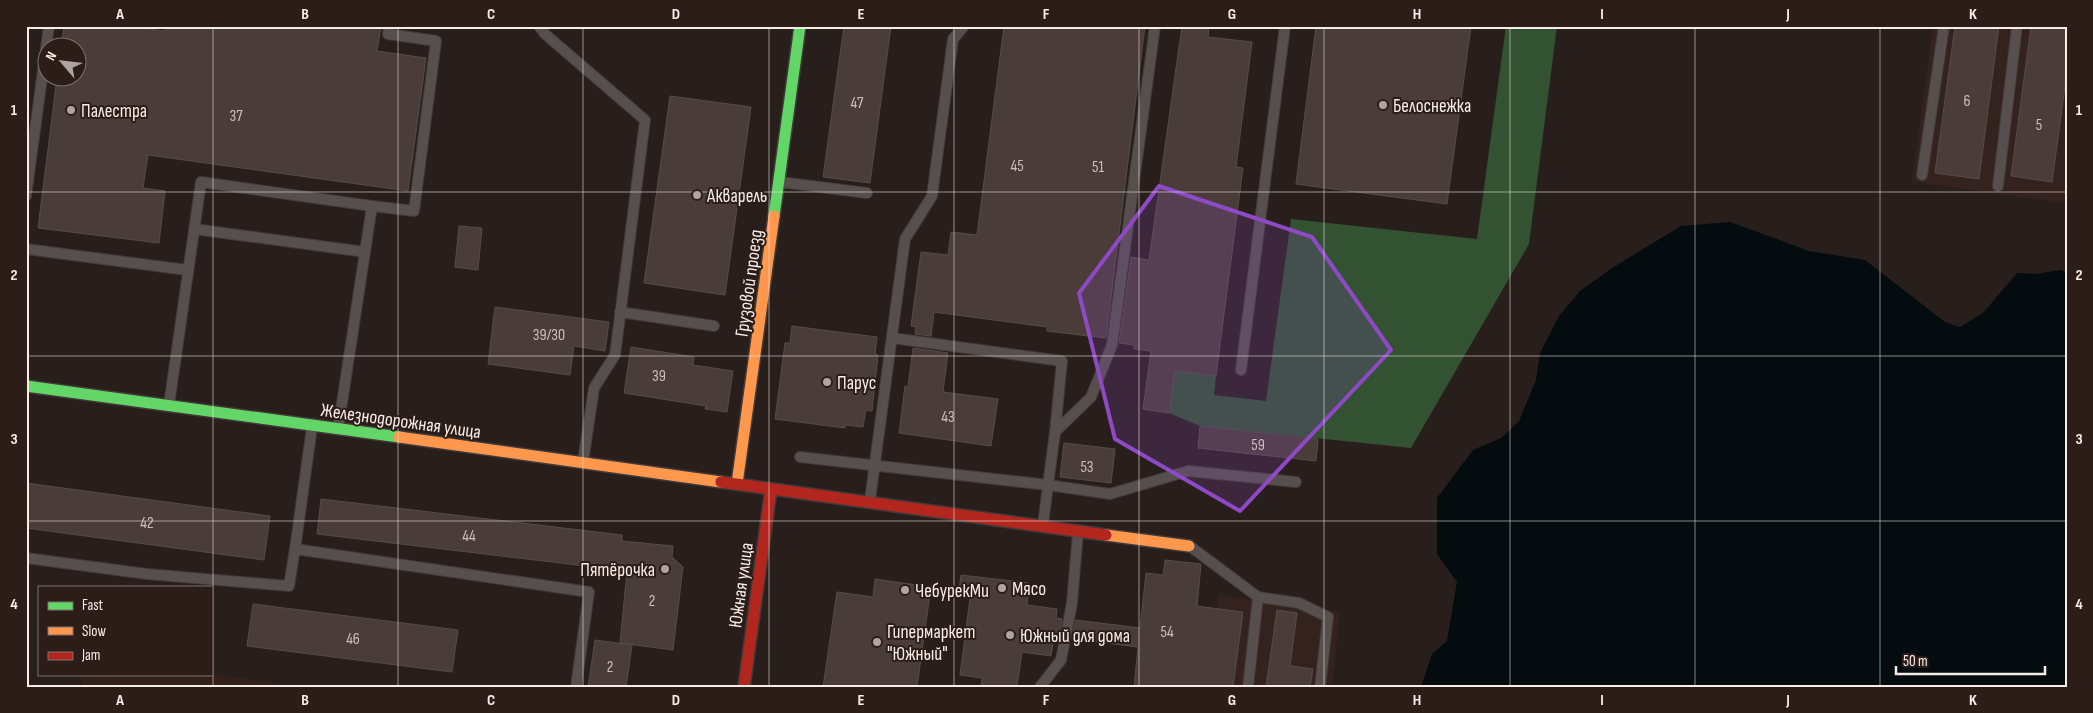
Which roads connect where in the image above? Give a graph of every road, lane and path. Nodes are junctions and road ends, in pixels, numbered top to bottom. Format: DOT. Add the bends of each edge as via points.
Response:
graph roads {
  1 [pos="49,26"];
  2 [pos="389,26"];
  3 [pos="540,26"];
  4 [pos="800,26"];
  5 [pos="964,26"];
  6 [pos="1155,26"];
  7 [pos="1285,26"];
  8 [pos="1944,26"];
  9 [pos="2017,26"];
  10 [pos="1922,175"];
  11 [pos="779,182"];
  12 [pos="1998,186"];
  13 [pos="867,193"];
  14 [pos="26,196"];
  15 [pos="372,206"];
  16 [pos="194,229"];
  17 [pos="26,249"];
  18 [pos="365,252"];
  19 [pos="187,270"];
  20 [pos="620,312"];
  21 [pos="714,326"];
  22 [pos="892,338"];
  23 [pos="1241,370"];
  24 [pos="26,386"];
  25 [pos="169,406"];
  26 [pos="312,426"];
  27 [pos="338,429"];
  28 [pos="1055,432"];
  29 [pos="800,457"];
  30 [pos="583,463"];
  31 [pos="876,466"];
  32 [pos="1296,482"];
  33 [pos="737,484"];
  34 [pos="1048,485"];
  35 [pos="771,489"];
  36 [pos="870,502"];
  37 [pos="1043,527"];
  38 [pos="1078,531"];
  39 [pos="1189,546"];
  40 [pos="294,549"];
  41 [pos="26,558"];
  42 [pos="1258,597"];
  43 [pos="576,687"];
  44 [pos="744,687"];
  45 [pos="1040,687"];
  46 [pos="1248,687"];
  47 [pos="1320,687"];
  1 -- 14 [label="lane"];
  2 -- 15 [label="lane" via="388,34 436,41 414,211"];
  3 -- 20 [label="lane" via="545,34 645,120"];
  4 -- 11 [label="main road, Грузовой проезд"];
  5 -- 22 [label="lane" via="954,39 932,196 905,239"];
  6 -- 28 [label="lane" via="1112,345 1091,397"];
  7 -- 23 [label="lane"];
  8 -- 10 [label="lane"];
  9 -- 12 [label="lane"];
  11 -- 13 [label="lane"];
  11 -- 33 [label="main road, Грузовой проезд"];
  15 -- 16 [label="lane" via="201,182"];
  15 -- 18 [label="lane"];
  16 -- 18 [label="lane"];
  16 -- 19 [label="lane"];
  17 -- 19 [label="lane"];
  18 -- 27 [label="lane"];
  19 -- 25 [label="lane"];
  20 -- 21 [label="lane"];
  20 -- 30 [label="lane" via="614,355 594,388"];
  22 -- 28 [label="lane" via="1062,361"];
  22 -- 31 [label="lane"];
  24 -- 25 [label="main road, Железнодорожная улица"];
  25 -- 26 [label="main road, Железнодорожная улица"];
  26 -- 27 [label="main road, Железнодорожная улица"];
  26 -- 40 [label="lane"];
  27 -- 30 [label="main road, Железнодорожная улица"];
  28 -- 34 [label="lane"];
  29 -- 31 [label="lane"];
  30 -- 33 [label="main road, Железнодорожная улица"];
  31 -- 34 [label="lane"];
  31 -- 36 [label="lane"];
  32 -- 34 [label="lane" via="1188,471 1110,494"];
  33 -- 35 [label="main road, Железнодорожная улица"];
  34 -- 37 [label="lane"];
  35 -- 36 [label="main road, Железнодорожная улица"];
  35 -- 44 [label="main road, Южная улица"];
  36 -- 37 [label="main road, Железнодорожная улица"];
  37 -- 38 [label="main road, Железнодорожная улица"];
  38 -- 39 [label="main road, Железнодорожная улица"];
  38 -- 45 [label="lane" via="1072,603 1061,660"];
  39 -- 42 [label="lane"];
  40 -- 41 [label="lane" via="289,586 147,574"];
  40 -- 43 [label="lane" via="590,592"];
  42 -- 46 [label="lane"];
  42 -- 47 [label="lane" via="1299,603 1328,617"];
}
